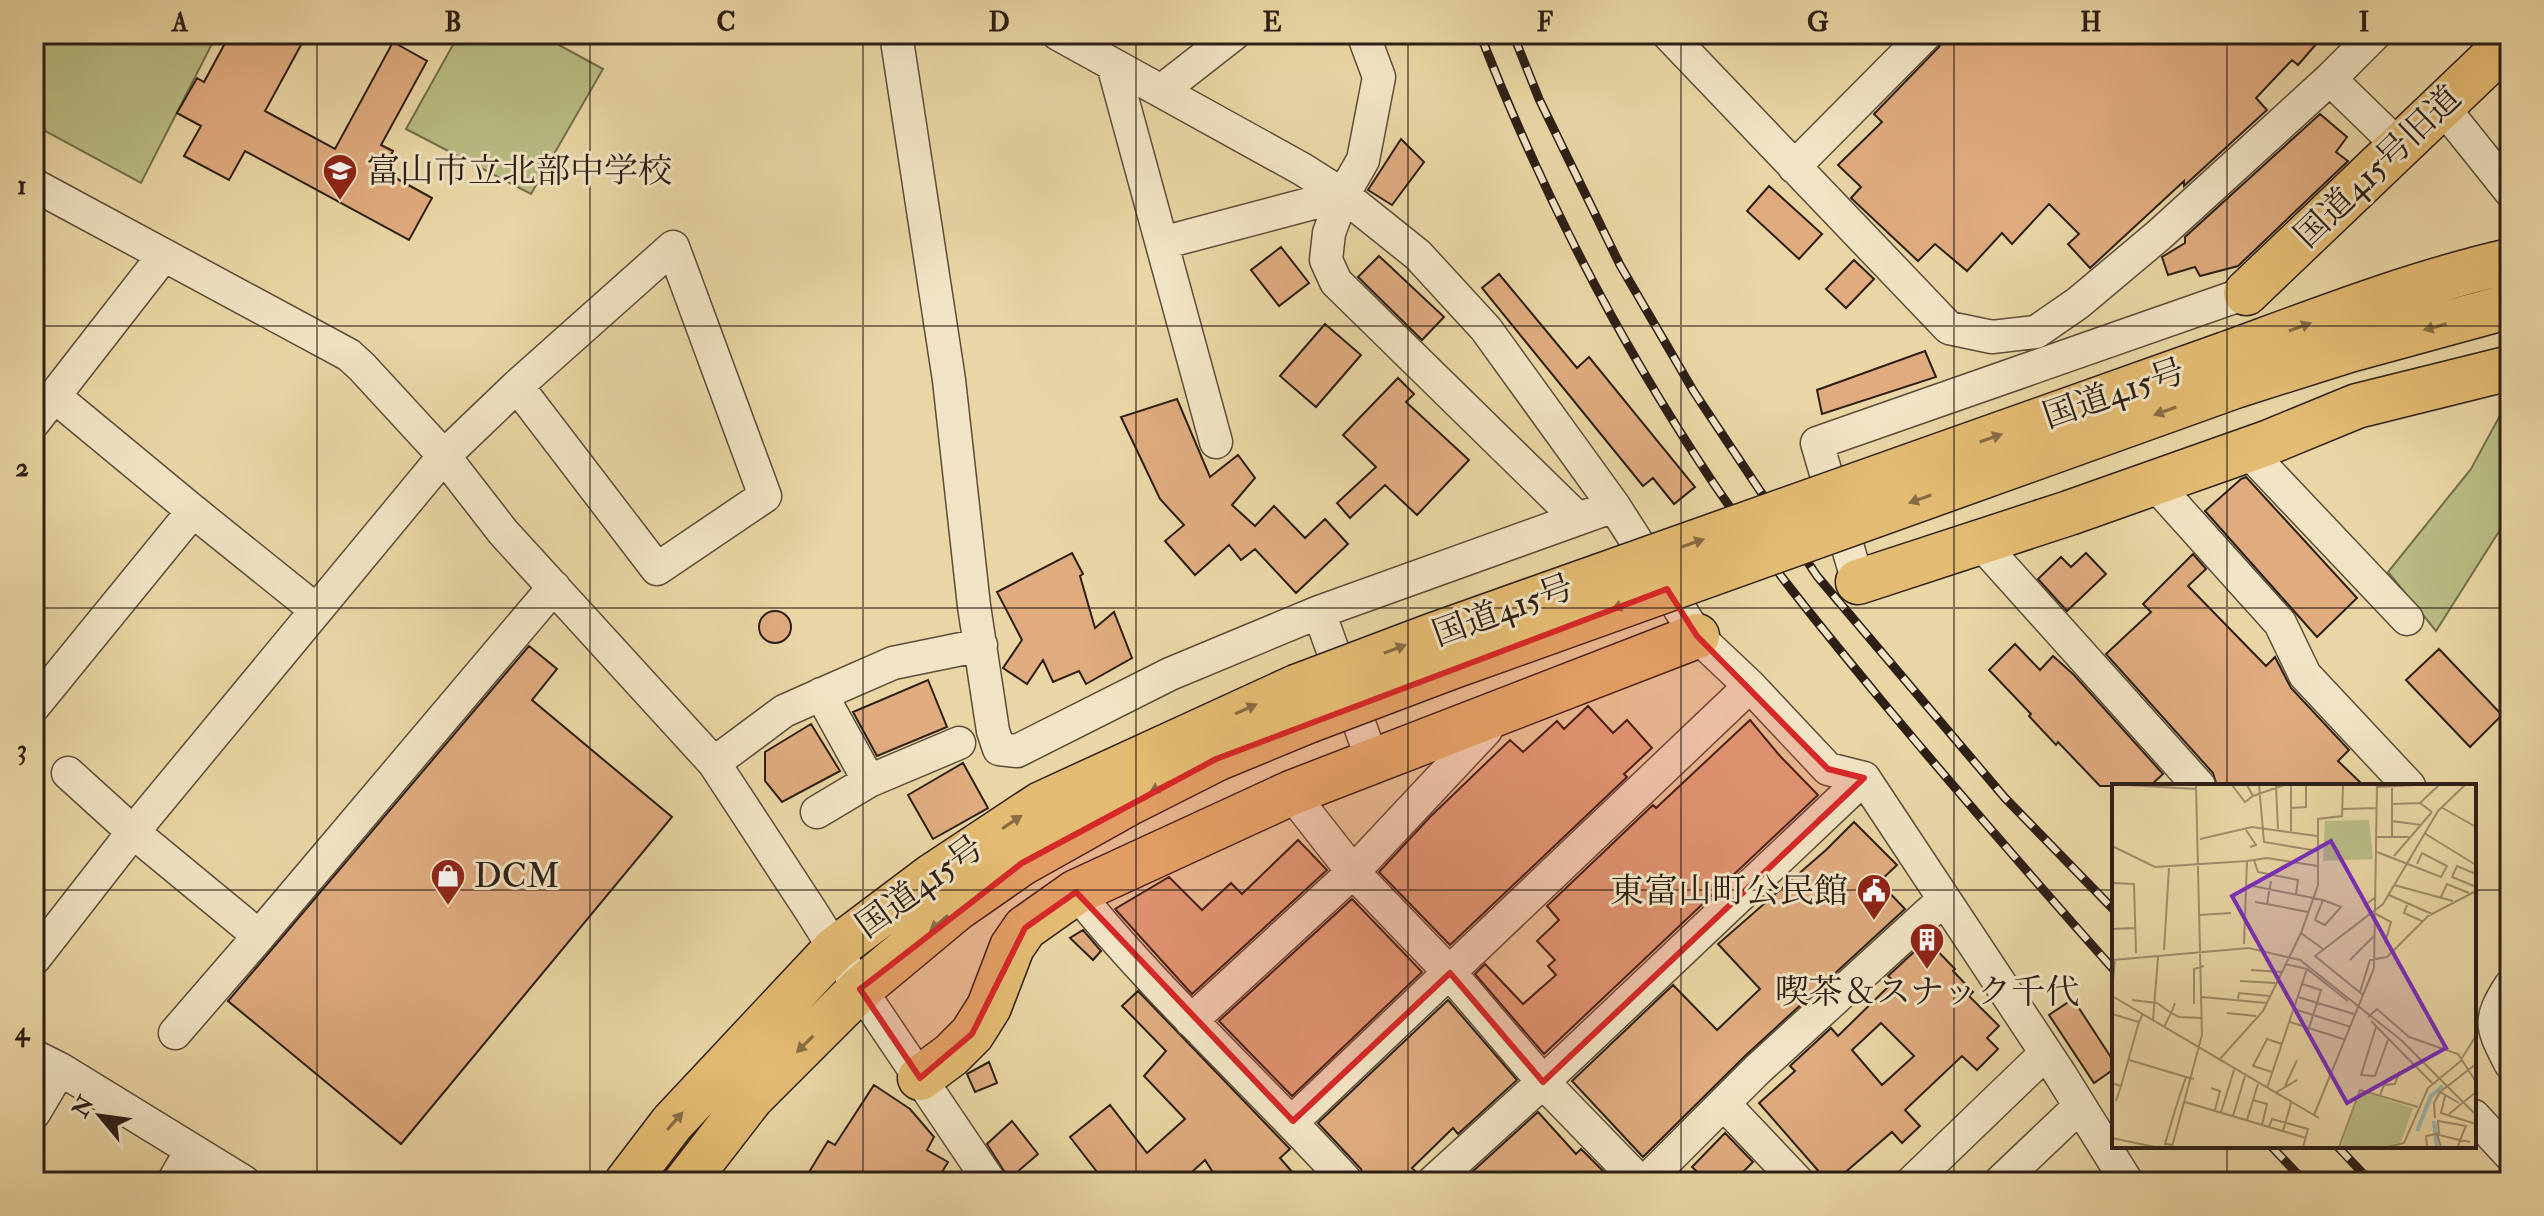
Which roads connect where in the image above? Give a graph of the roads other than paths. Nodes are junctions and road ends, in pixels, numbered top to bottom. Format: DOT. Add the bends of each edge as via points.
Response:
graph roads {
  1 [pos="896,34"];
  2 [pos="1058,34"];
  3 [pos="1234,34"];
  4 [pos="1363,34"];
  5 [pos="1926,34"];
  6 [pos="2375,34"];
  7 [pos="1680,38"];
  8 [pos="2510,41"];
  9 [pos="1113,65"];
  10 [pos="2330,79"];
  11 [pos="1161,91"];
  12 [pos="2442,106"];
  13 [pos="2401,148"];
  14 [pos="1794,167"];
  15 [pos="34,185"];
  16 [pos="2510,191"];
  17 [pos="1343,195"];
  18 [pos="1162,243"];
  19 [pos="164,255"];
  20 [pos="2510,261"];
  21 [pos="2246,293"];
  22 [pos="2510,306"];
  23 [pos="2510,368"];
  24 [pos="2232,370"];
  25 [pos="517,386"];
  26 [pos="54,396"];
  27 [pos="34,422"];
  28 [pos="1216,442"];
  29 [pos="2246,449"];
  30 [pos="444,456"];
  31 [pos="2154,483"];
  32 [pos="1614,506"];
  33 [pos="193,511"];
  34 [pos="1578,519"];
  35 [pos="1979,541"];
  36 [pos="1858,582"];
  37 [pos="554,587"];
  38 [pos="316,610"];
  39 [pos="1319,612"];
  40 [pos="2407,619"];
  41 [pos="1697,636"];
  42 [pos="981,645"];
  43 [pos="1750,686"];
  44 [pos="821,694"];
  45 [pos="1302,704"];
  46 [pos="34,706"];
  47 [pos="1490,717"];
  48 [pos="959,743"];
  49 [pos="1373,762"];
  50 [pos="714,763"];
  51 [pos="68,773"];
  52 [pos="1864,778"];
  53 [pos="869,781"];
  54 [pos="2197,784"];
  55 [pos="2407,784"];
  56 [pos="1291,793"];
  57 [pos="817,812"];
  58 [pos="133,832"];
  59 [pos="1353,872"];
  60 [pos="1076,892"];
  61 [pos="1943,900"];
  62 [pos="259,936"];
  63 [pos="835,949"];
  64 [pos="34,959"];
  65 [pos="1450,973"];
  66 [pos="2510,986"];
  67 [pos="860,989"];
  68 [pos="1191,1021"];
  69 [pos="175,1033"];
  70 [pos="2046,1053"];
  71 [pos="47,1062"];
  72 [pos="2510,1063"];
  73 [pos="920,1078"];
  74 [pos="1543,1082"];
  75 [pos="1724,1104"];
  76 [pos="2080,1106"];
  77 [pos="34,1113"];
  78 [pos="2476,1118"];
  79 [pos="1293,1121"];
  80 [pos="191,1151"];
  81 [pos="2510,1155"];
  82 [pos="963,1169"];
  83 [pos="173,1182"];
  84 [pos="244,1182"];
  85 [pos="627,1182"];
  86 [pos="686,1182"];
  87 [pos="990,1182"];
  88 [pos="1347,1182"];
  89 [pos="1433,1182"];
  90 [pos="1643,1182"];
  91 [pos="1798,1182"];
  92 [pos="1912,1182"];
  93 [pos="2000,1182"];
  94 [pos="2127,1182"];
  1 -- 42 [label="street" via="949,380"];
  2 -- 9 [label="street"];
  3 -- 11 [label="street"];
  4 -- 17 [label="street" via="1379,77 1363,160"];
  5 -- 14 [label="street"];
  6 -- 10 [label="street"];
  7 -- 14 [label="street"];
  8 -- 12 [label="highway, 国道415号旧道"];
  9 -- 11 [label="street"];
  9 -- 18 [label="street"];
  10 -- 13 [label="street"];
  10 -- 14 [label="street" via="2159,235 2036,332 1992,337 1949,328"];
  11 -- 17 [label="street"];
  12 -- 13 [label="highway, 国道415号旧道"];
  12 -- 16 [label="street"];
  13 -- 21 [label="highway, 国道415号旧道"];
  15 -- 19 [label="street"];
  17 -- 18 [label="street"];
  17 -- 32 [label="street" via="1418,255 1486,329"];
  17 -- 34 [label="street" via="1326,260 1336,282"];
  18 -- 28 [label="street"];
  19 -- 26 [label="street"];
  19 -- 30 [label="street" via="349,355"];
  24 -- 20 [label="highway, 国道415号, one-way" via="2339,313"];
  21 -- 36 [label="street" via="1817,443"];
  22 -- 24 [label="highway, 国道415号, one-way" via="2349,350"];
  23 -- 29 [label="highway" via="2357,406"];
  24 -- 45 [label="highway, 国道415号, bridge" via="1431,636"];
  25 -- 25 [label="street" via="673,247 765,496 657,569"];
  25 -- 30 [label="street"];
  26 -- 27 [label="street"];
  26 -- 33 [label="street"];
  29 -- 31 [label="highway"];
  29 -- 40 [label="street"];
  30 -- 37 [label="street"];
  30 -- 38 [label="street"];
  31 -- 35 [label="highway"];
  31 -- 55 [label="street" via="2280,623 2305,675"];
  32 -- 34 [label="street"];
  32 -- 41 [label="street"];
  33 -- 38 [label="street"];
  33 -- 46 [label="street"];
  34 -- 39 [label="street"];
  35 -- 36 [label="highway"];
  35 -- 54 [label="street"];
  37 -- 50 [label="street"];
  37 -- 62 [label="street"];
  38 -- 58 [label="street"];
  39 -- 42 [label="street" via="1170,674 1017,751 999,749"];
  39 -- 49 [label="street"];
  41 -- 43 [label="street"];
  41 -- 47 [label="highway"];
  42 -- 44 [label="street" via="893,663"];
  43 -- 52 [label="street" via="1828,769"];
  43 -- 65 [label="street"];
  44 -- 50 [label="street" via="784,711"];
  44 -- 53 [label="street"];
  63 -- 45 [label="highway, 国道415号, one-way" via="1041,804"];
  45 -- 67 [label="highway, 国道415号, one-way" via="1216,759 1022,863 956,909"];
  47 -- 49 [label="highway"];
  47 -- 59 [label="street" via="1486,730"];
  48 -- 53 [label="street"];
  49 -- 56 [label="highway"];
  50 -- 63 [label="street"];
  51 -- 58 [label="street"];
  52 -- 61 [label="street"];
  52 -- 74 [label="street"];
  53 -- 57 [label="street"];
  56 -- 59 [label="street"];
  56 -- 60 [label="highway"];
  58 -- 62 [label="street"];
  58 -- 64 [label="street"];
  59 -- 65 [label="street"];
  59 -- 68 [label="street"];
  60 -- 68 [label="street"];
  60 -- 73 [label="highway" via="1025,928 972,1034"];
  61 -- 70 [label="street"];
  61 -- 75 [label="street"];
  62 -- 69 [label="street"];
  63 -- 67 [label="street"];
  85 -- 63 [label="highway, 国道415号, one-way" via="672,1123"];
  65 -- 74 [label="street"];
  65 -- 79 [label="street"];
  66 -- 72 [label="street" via="2496,1008 2493,1030"];
  67 -- 73 [label="street"];
  67 -- 86 [label="highway, 国道415号, one-way" via="751,1098"];
  68 -- 79 [label="street"];
  70 -- 76 [label="street"];
  70 -- 92 [label="street"];
  71 -- 77 [label="street"];
  71 -- 80 [label="street"];
  73 -- 82 [label="street"];
  74 -- 89 [label="street"];
  74 -- 90 [label="street"];
  75 -- 90 [label="street"];
  75 -- 91 [label="street"];
  76 -- 93 [label="street"];
  76 -- 94 [label="street"];
  78 -- 81 [label="street"];
  79 -- 88 [label="street"];
  80 -- 83 [label="street"];
  80 -- 84 [label="street"];
  82 -- 87 [label="street"];
}
